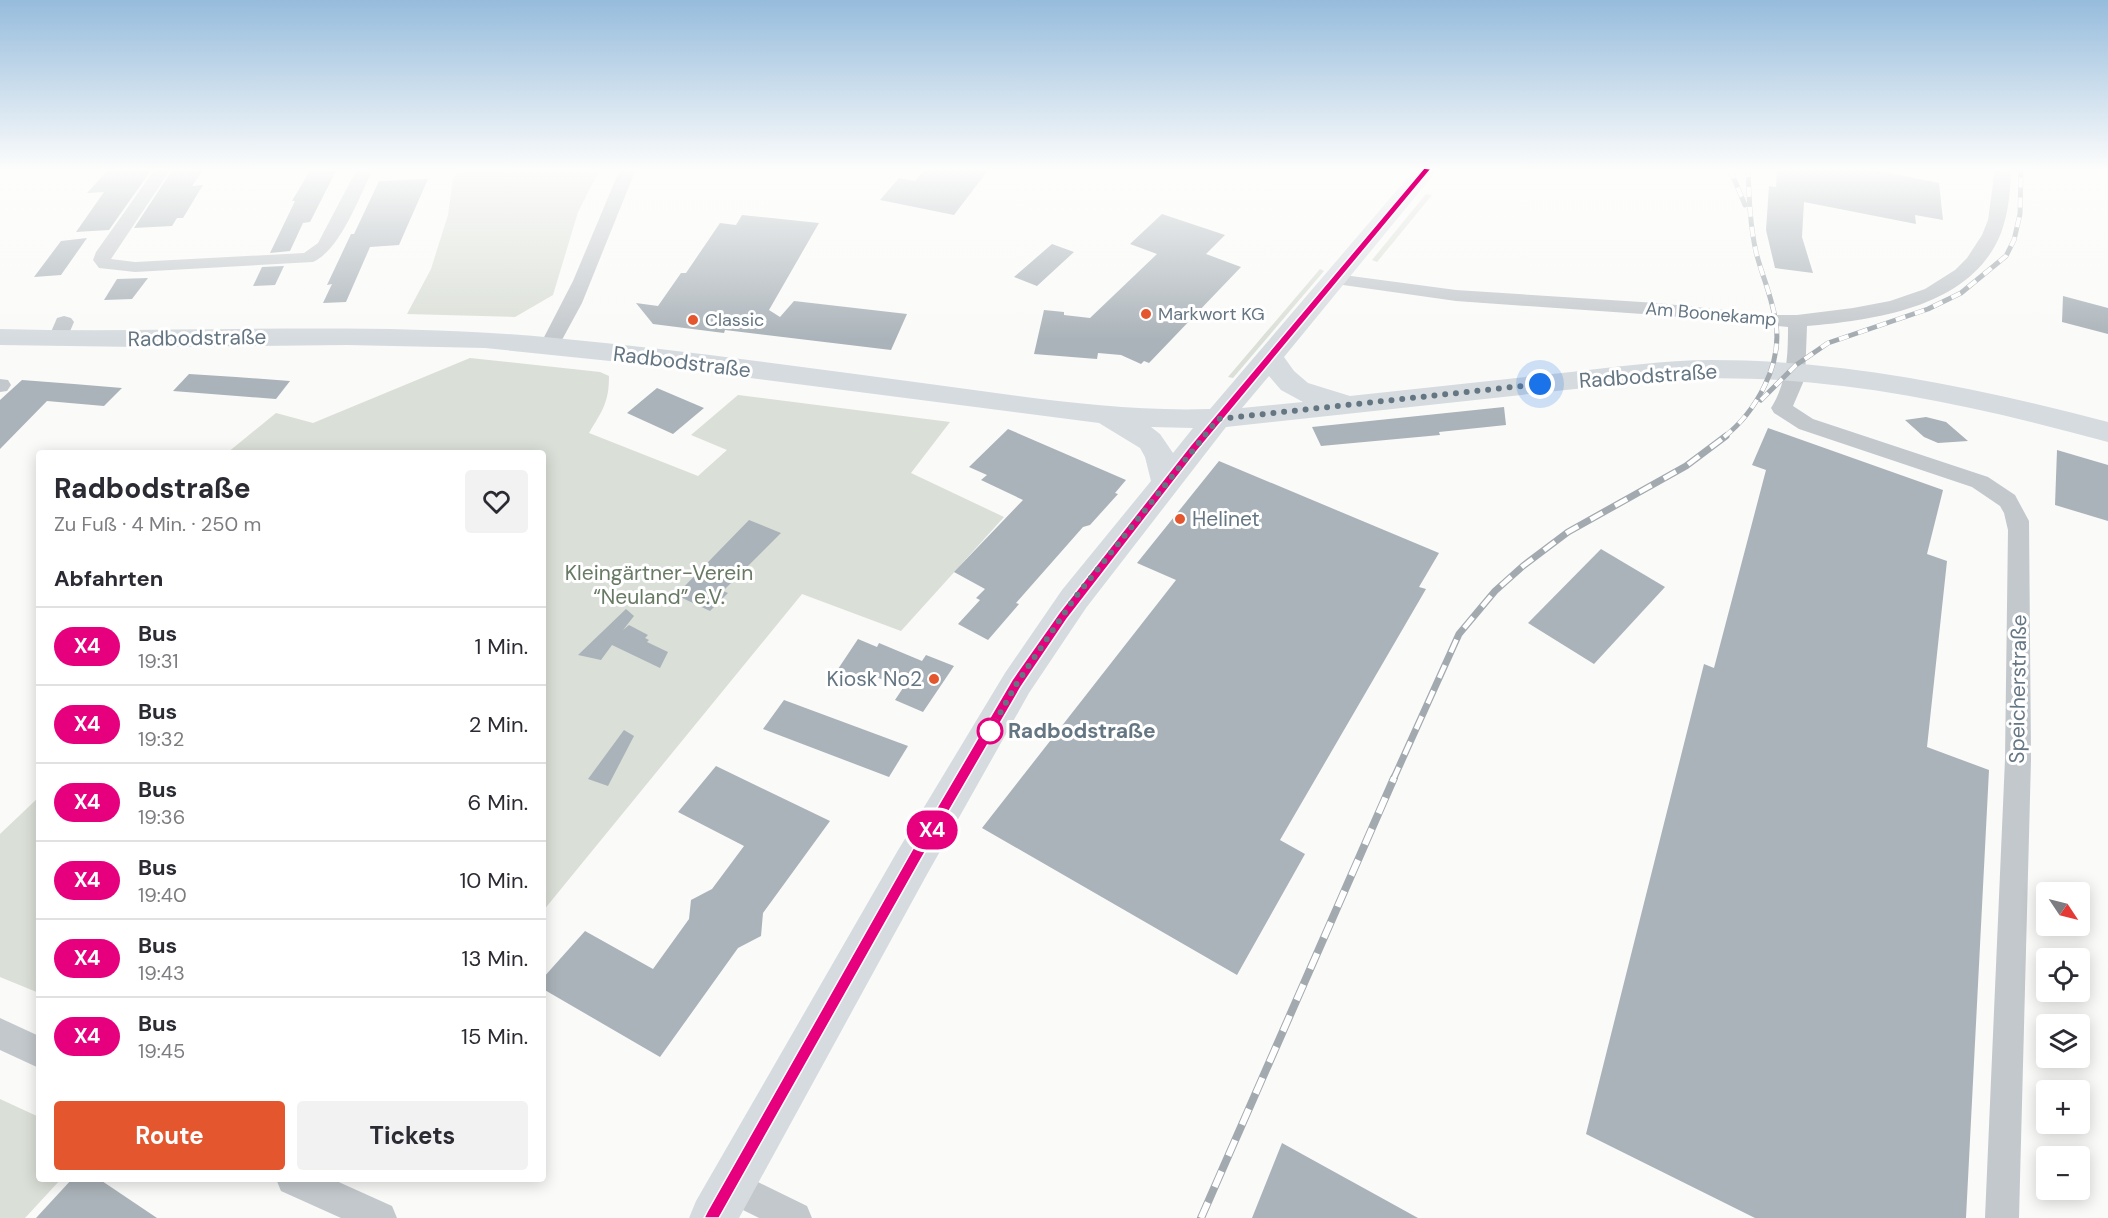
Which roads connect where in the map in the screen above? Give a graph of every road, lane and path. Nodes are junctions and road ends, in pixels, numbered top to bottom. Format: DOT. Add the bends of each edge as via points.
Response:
graph roads {
  1 [pos="123,226"];
  2 [pos="335,226"];
  3 [pos="603,226"];
  4 [pos="1380,226"];
  5 [pos="1997,226"];
  6 [pos="1336,279"];
  7 [pos="1797,321"];
  8 [pos="0,338"];
  9 [pos="550,345"];
  10 [pos="1271,358"];
  11 [pos="1358,405"];
  12 [pos="1095,413"];
  13 [pos="1218,419"];
  14 [pos="2108,432"];
  15 [pos="1166,483"];
  16 [pos="0,1034"];
  17 [pos="36,1051"];
  18 [pos="300,1182"];
  19 [pos="722,1202"];
  20 [pos="380,1218"];
  21 [pos="795,1218"];
  22 [pos="2002,1218"];
  1 -- 2 [label="street" via="105,252 105,264 135,267 307,258 325,246"];
  3 -- 9 [label="street" via="585,277"];
  4 -- 6 [label="main road"];
  5 -- 7 [label="street, Am Boonekamp" via="1975,263 1945,287 1883,308"];
  6 -- 7 [label="street, Am Boonekamp" via="1454,294"];
  6 -- 10 [label="main road"];
  7 -- 22 [label="street, Speicherstraße" via="1790,398 1781,408 1806,424 1980,482 1996,490 2018,513 2018,759"];
  8 -- 9 [label="main road, Radbodstraße" via="61,330 382,336"];
  9 -- 12 [label="main road, Radbodstraße"];
  10 -- 11 [label="main road" via="1297,390"];
  10 -- 13 [label="main road"];
  11 -- 13 [label="main road, Radbodstraße"];
  11 -- 14 [label="main road, Radbodstraße" via="1608,377 1708,369 1758,370 1924,388"];
  12 -- 13 [label="main road, Radbodstraße"];
  12 -- 15 [label="main road" via="1148,437 1163,460"];
  13 -- 15 [label="main road"];
  15 -- 19 [label="main road" via="1074,599 1017,683"];
  16 -- 17 [label="street"];
  18 -- 20 [label="street"];
  19 -- 21 [label="street"];
}
